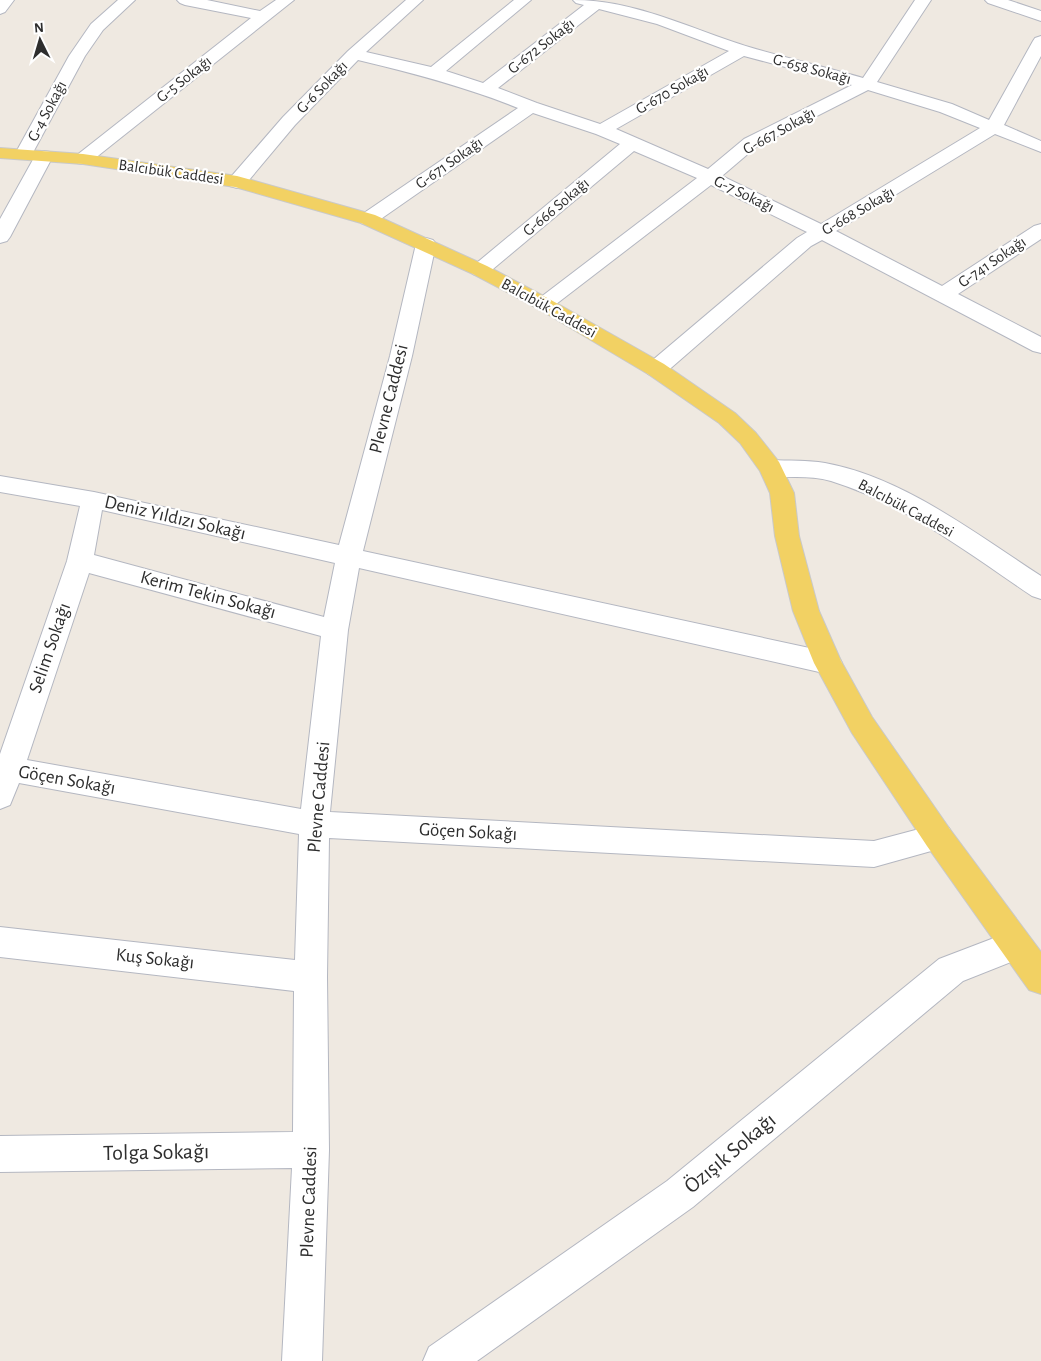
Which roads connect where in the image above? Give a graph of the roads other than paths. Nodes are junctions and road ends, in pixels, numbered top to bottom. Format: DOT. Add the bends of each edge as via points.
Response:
graph roads {
  1 [pos="6,0"];
  2 [pos="127,0"];
  3 [pos="185,0"];
  4 [pos="286,0"];
  5 [pos="415,0"];
  6 [pos="523,0"];
  7 [pos="923,0"];
  8 [pos="999,1"];
  9 [pos="589,2"];
  10 [pos="0,9"];
  11 [pos="263,16"];
  12 [pos="1041,16"];
  13 [pos="1041,41"];
  14 [pos="742,50"];
  15 [pos="354,54"];
  16 [pos="434,73"];
  17 [pos="867,84"];
  18 [pos="486,89"];
  19 [pos="531,107"];
  20 [pos="994,127"];
  21 [pos="602,130"];
  22 [pos="631,144"];
  23 [pos="1041,147"];
  24 [pos="0,153"];
  25 [pos="24,154"];
  26 [pos="44,156"];
  27 [pos="83,159"];
  28 [pos="710,178"];
  29 [pos="237,182"];
  30 [pos="368,220"];
  31 [pos="1041,230"];
  32 [pos="822,232"];
  33 [pos="0,237"];
  34 [pos="426,244"];
  35 [pos="480,270"];
  36 [pos="943,295"];
  37 [pos="544,304"];
  38 [pos="1041,346"];
  39 [pos="656,369"];
  40 [pos="771,468"];
  41 [pos="0,484"];
  42 [pos="94,500"];
  43 [pos="349,556"];
  44 [pos="80,560"];
  45 [pos="1041,589"];
  46 [pos="335,630"];
  47 [pos="828,663"];
  48 [pos="3,777"];
  49 [pos="314,824"];
  50 [pos="938,837"];
  51 [pos="0,942"];
  52 [pos="1015,945"];
  53 [pos="311,977"];
  54 [pos="1041,979"];
  55 [pos="311,1150"];
  56 [pos="0,1154"];
  57 [pos="302,1361"];
  58 [pos="443,1361"];
  1 -- 10 [label="street"];
  2 -- 25 [label="street, G-4 Sokağı" via="97,26 77,56"];
  3 -- 11 [label="street"];
  4 -- 11 [label="street, G-5 Sokağı"];
  5 -- 15 [label="street, G-6 Sokağı"];
  6 -- 16 [label="street"];
  7 -- 17 [label="street, G-667 Sokağı"];
  8 -- 12 [label="street"];
  9 -- 14 [label="street, G-658 Sokağı" via="667,14"];
  9 -- 18 [label="street, G-672 Sokağı"];
  11 -- 27 [label="street, G-5 Sokağı"];
  13 -- 20 [label="street, G-668 Sokağı"];
  14 -- 17 [label="street, G-658 Sokağı"];
  14 -- 21 [label="street, G-670 Sokağı"];
  15 -- 16 [label="street, G-7 Sokağı"];
  15 -- 29 [label="street, G-6 Sokağı" via="289,121"];
  16 -- 18 [label="street, G-7 Sokağı"];
  17 -- 20 [label="street, G-658 Sokağı" via="946,108"];
  17 -- 28 [label="street, G-667 Sokağı" via="750,143"];
  18 -- 19 [label="street, G-7 Sokağı"];
  19 -- 21 [label="street, G-7 Sokağı"];
  19 -- 30 [label="street, G-671 Sokağı"];
  20 -- 23 [label="street, G-658 Sokağı"];
  20 -- 32 [label="street, G-668 Sokağı"];
  21 -- 22 [label="street, G-7 Sokağı"];
  22 -- 28 [label="street, G-7 Sokağı"];
  22 -- 35 [label="street, G-666 Sokağı"];
  24 -- 25 [label="main road, Balcıbük Caddesi"];
  25 -- 26 [label="main road, Balcıbük Caddesi"];
  26 -- 27 [label="main road, Balcıbük Caddesi"];
  26 -- 33 [label="street"];
  27 -- 29 [label="main road, Balcıbük Caddesi"];
  28 -- 32 [label="street, G-7 Sokağı"];
  28 -- 37 [label="street, G-667 Sokağı"];
  29 -- 30 [label="main road, Balcıbük Caddesi"];
  30 -- 34 [label="main road, Balcıbük Caddesi"];
  31 -- 36 [label="street, G-741 Sokağı"];
  32 -- 36 [label="street, G-7 Sokağı"];
  32 -- 39 [label="street, G-668 Sokağı" via="804,242"];
  34 -- 35 [label="main road, Balcıbük Caddesi"];
  34 -- 43 [label="street, Plevne Caddesi"];
  35 -- 37 [label="main road, Balcıbük Caddesi"];
  36 -- 38 [label="street, G-7 Sokağı"];
  37 -- 39 [label="main road, Balcıbük Caddesi"];
  39 -- 40 [label="main road, Balcıbük Caddesi" via="727,418 748,438"];
  40 -- 45 [label="street, Balcıbük Caddesi" via="830,473 858,481 933,520"];
  40 -- 47 [label="main road" via="782,493 787,536 806,611"];
  41 -- 42 [label="street, Deniz Yıldızı Sokağı"];
  42 -- 43 [label="street, Deniz Yıldızı Sokağı"];
  42 -- 44 [label="street, Selim Sokağı"];
  43 -- 46 [label="street, Plevne Caddesi"];
  43 -- 47 [label="street, Deniz Yıldızı Sokağı"];
  44 -- 46 [label="street, Kerim Tekin Sokağı"];
  44 -- 48 [label="street, Selim Sokağı"];
  46 -- 49 [label="street, Plevne Caddesi"];
  47 -- 50 [label="main road" via="862,725"];
  48 -- 49 [label="street, Göçen Sokağı"];
  49 -- 50 [label="street, Göçen Sokağı" via="874,854"];
  49 -- 53 [label="street, Plevne Caddesi"];
  50 -- 52 [label="main road"];
  51 -- 53 [label="street, Kuş Sokağı"];
  52 -- 54 [label="main road"];
  52 -- 58 [label="street, Özışık Sokağı" via="951,970 680,1194"];
  53 -- 55 [label="street, Plevne Caddesi"];
  55 -- 56 [label="street, Tolga Sokağı"];
  55 -- 57 [label="street, Plevne Caddesi"];
}
